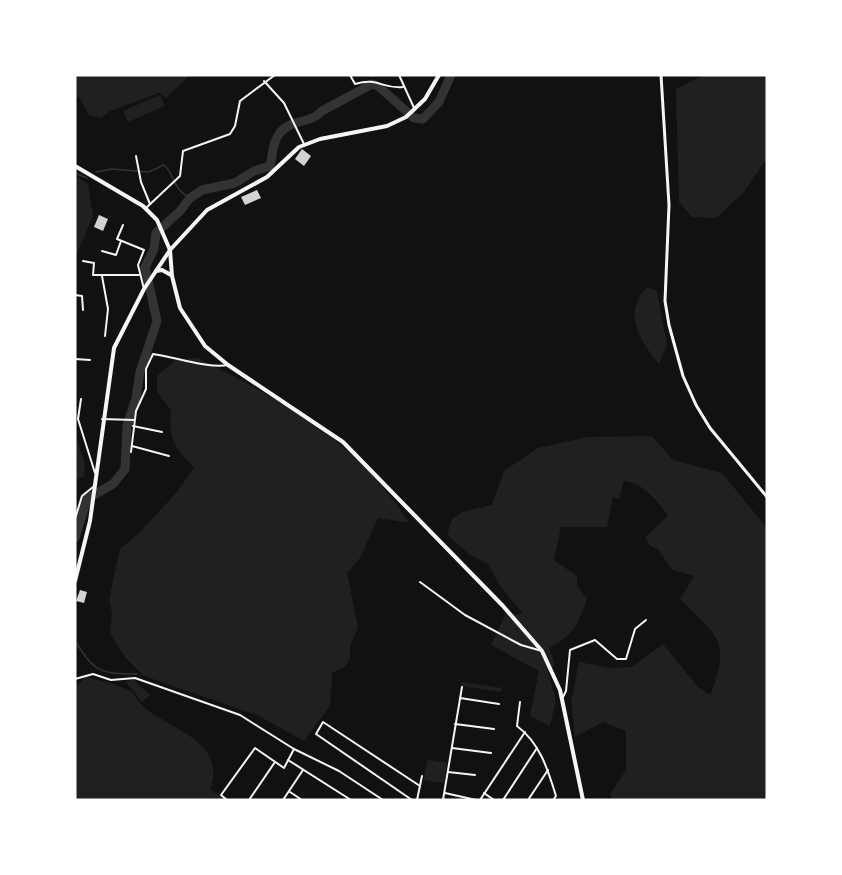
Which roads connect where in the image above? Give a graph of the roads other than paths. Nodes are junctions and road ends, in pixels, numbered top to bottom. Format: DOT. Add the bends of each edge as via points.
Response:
graph roads {
  1 [pos="275,75"];
  2 [pos="350,75"];
  3 [pos="399,75"];
  4 [pos="439,75"];
  5 [pos="662,75"];
  6 [pos="264,81"];
  7 [pos="403,87"];
  8 [pos="415,110"];
  9 [pos="304,144"];
  10 [pos="136,156"];
  11 [pos="75,166"];
  12 [pos="150,204"];
  13 [pos="147,208"];
  14 [pos="123,225"];
  15 [pos="122,240"];
  16 [pos="170,250"];
  17 [pos="102,251"];
  18 [pos="83,261"];
  19 [pos="156,271"];
  20 [pos="102,276"];
  21 [pos="139,276"];
  22 [pos="172,276"];
  23 [pos="145,288"];
  24 [pos="75,295"];
  25 [pos="83,310"];
  26 [pos="105,336"];
  27 [pos="75,359"];
  28 [pos="90,360"];
  29 [pos="228,365"];
  30 [pos="81,399"];
  31 [pos="102,419"];
  32 [pos="133,420"];
  33 [pos="133,426"];
  34 [pos="162,432"];
  35 [pos="132,446"];
  36 [pos="131,452"];
  37 [pos="169,456"];
  38 [pos="95,473"];
  39 [pos="93,489"];
  40 [pos="767,497"];
  41 [pos="75,519"];
  42 [pos="75,581"];
  43 [pos="420,582"];
  44 [pos="646,620"];
  45 [pos="542,651"];
  46 [pos="75,679"];
  47 [pos="462,687"];
  48 [pos="460,698"];
  49 [pos="562,699"];
  50 [pos="520,702"];
  51 [pos="499,704"];
  52 [pos="455,724"];
  53 [pos="494,729"];
  54 [pos="525,732"];
  55 [pos="452,748"];
  56 [pos="537,748"];
  57 [pos="294,749"];
  58 [pos="492,753"];
  59 [pos="288,760"];
  60 [pos="275,762"];
  61 [pos="303,770"];
  62 [pos="548,770"];
  63 [pos="448,772"];
  64 [pos="475,775"];
  65 [pos="422,776"];
  66 [pos="420,786"];
  67 [pos="289,791"];
  68 [pos="444,793"];
  69 [pos="484,793"];
  70 [pos="227,800"];
  71 [pos="249,800"];
  72 [pos="283,800"];
  73 [pos="302,800"];
  74 [pos="351,800"];
  75 [pos="383,800"];
  76 [pos="412,800"];
  77 [pos="417,800"];
  78 [pos="443,800"];
  79 [pos="476,800"];
  80 [pos="480,800"];
  81 [pos="494,800"];
  82 [pos="503,800"];
  83 [pos="528,800"];
  84 [pos="553,800"];
  85 [pos="583,800"];
  1 -- 6 [label="street"];
  2 -- 7 [label="street" via="355,84 371,80"];
  3 -- 7 [label="street"];
  4 -- 8 [label="main road"];
  5 -- 40 [label="street" via="669,205 665,301 669,325 687,388 696,405"];
  6 -- 9 [label="street" via="281,99"];
  6 -- 12 [label="street" via="240,101 230,134 183,151 180,176"];
  7 -- 8 [label="street"];
  8 -- 9 [label="main road" via="387,126"];
  9 -- 16 [label="main road" via="265,179 207,210"];
  10 -- 12 [label="street"];
  11 -- 13 [label="main road"];
  12 -- 13 [label="street"];
  13 -- 16 [label="main road" via="160,224"];
  14 -- 15 [label="street" via="117,239"];
  15 -- 17 [label="street" via="116,255"];
  15 -- 21 [label="street" via="144,250 138,265"];
  16 -- 19 [label="main road"];
  16 -- 22 [label="main road"];
  18 -- 20 [label="street" via="94,263 93,275"];
  19 -- 22 [label="main road"];
  19 -- 23 [label="main road"];
  20 -- 21 [label="street"];
  20 -- 26 [label="street" via="108,309"];
  21 -- 23 [label="street"];
  22 -- 29 [label="main road" via="176,297 189,325 205,346"];
  23 -- 31 [label="main road" via="114,348"];
  24 -- 25 [label="street" via="82,296"];
  27 -- 28 [label="street"];
  29 -- 32 [label="street" via="216,367 153,354 146,369 146,389"];
  29 -- 45 [label="main road" via="343,442"];
  30 -- 38 [label="street" via="78,419"];
  31 -- 32 [label="street"];
  31 -- 38 [label="main road"];
  32 -- 33 [label="street"];
  33 -- 34 [label="street"];
  33 -- 35 [label="street"];
  35 -- 36 [label="street"];
  35 -- 37 [label="street"];
  38 -- 39 [label="main road"];
  39 -- 41 [label="street" via="82,496"];
  39 -- 42 [label="main road" via="85,546"];
  43 -- 45 [label="street" via="465,615 521,645"];
  44 -- 49 [label="street" via="634,629 626,660 617,658 595,640 570,650"];
  45 -- 49 [label="main road"];
  46 -- 57 [label="street" via="93,674 111,680 135,678 240,715"];
  47 -- 48 [label="street"];
  48 -- 51 [label="street"];
  48 -- 52 [label="street"];
  49 -- 85 [label="main road"];
  50 -- 54 [label="street" via="517,726"];
  52 -- 53 [label="street"];
  52 -- 55 [label="street"];
  54 -- 56 [label="street"];
  54 -- 69 [label="street"];
  55 -- 58 [label="street"];
  55 -- 63 [label="street"];
  56 -- 62 [label="street"];
  56 -- 82 [label="street"];
  57 -- 59 [label="street"];
  57 -- 75 [label="street" via="339,771"];
  59 -- 60 [label="street" via="284,768"];
  59 -- 61 [label="street"];
  60 -- 70 [label="street" via="255,748 221,795"];
  60 -- 71 [label="street"];
  61 -- 67 [label="street"];
  61 -- 74 [label="street"];
  62 -- 83 [label="street"];
  62 -- 84 [label="street" via="556,796"];
  63 -- 64 [label="street"];
  63 -- 68 [label="street"];
  65 -- 66 [label="street"];
  66 -- 76 [label="street" via="323,722 318,730 316,734"];
  66 -- 77 [label="street"];
  67 -- 72 [label="street"];
  67 -- 73 [label="street"];
  68 -- 78 [label="street"];
  68 -- 79 [label="street"];
  69 -- 80 [label="street"];
  69 -- 81 [label="street"];
}
